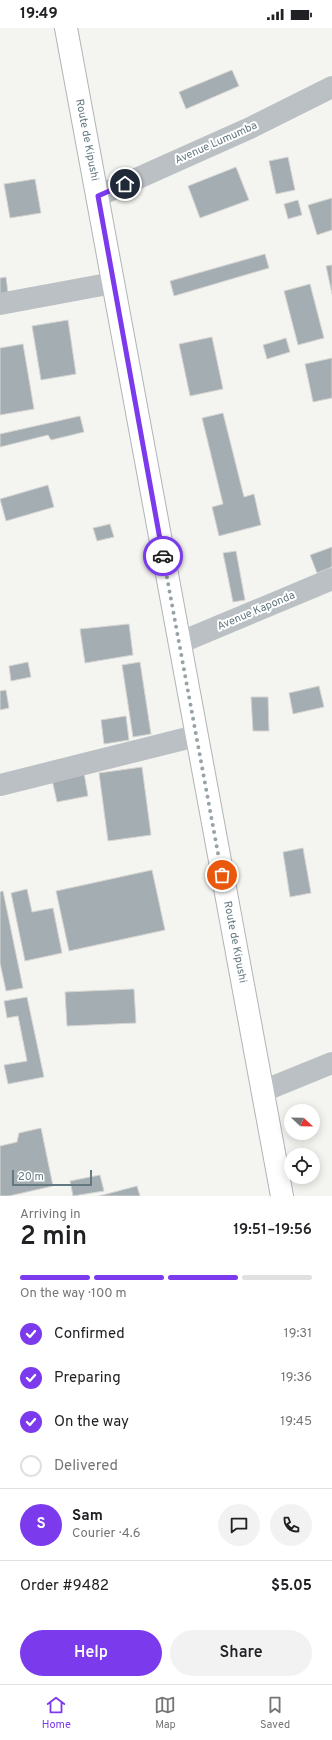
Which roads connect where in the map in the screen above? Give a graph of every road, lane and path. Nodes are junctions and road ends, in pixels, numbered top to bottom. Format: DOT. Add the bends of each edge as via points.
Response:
graph roads {
  1 [pos="66,28"];
  2 [pos="332,87"];
  3 [pos="98,196"];
  4 [pos="113,283"];
  5 [pos="0,304"];
  6 [pos="332,579"];
  7 [pos="179,643"];
  8 [pos="196,736"];
  9 [pos="0,785"];
  10 [pos="332,1063"];
  11 [pos="263,1091"];
  12 [pos="282,1196"];
  1 -- 3 [label="highway, Route de Kipushi"];
  2 -- 3 [label="street, Avenue Lumumba" via="250,128"];
  3 -- 4 [label="highway, Route de Kipushi"];
  4 -- 5 [label="street"];
  4 -- 7 [label="highway, Route de Kipushi"];
  6 -- 7 [label="street, Avenue Kaponda"];
  7 -- 8 [label="highway, Route de Kipushi"];
  8 -- 9 [label="street"];
  8 -- 11 [label="highway, Route de Kipushi"];
  10 -- 11 [label="street"];
  11 -- 12 [label="highway, Route de Kipushi"];
}
